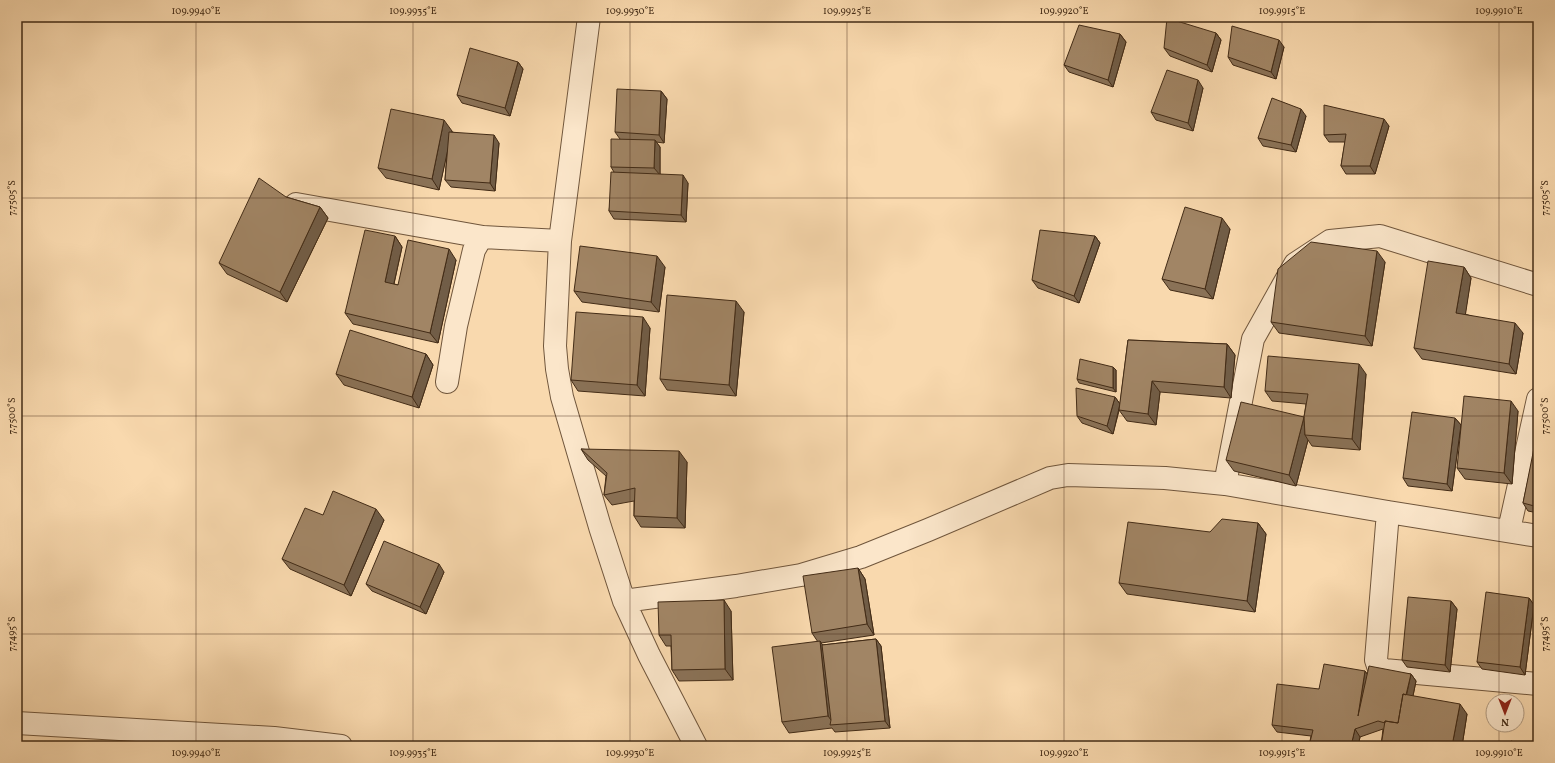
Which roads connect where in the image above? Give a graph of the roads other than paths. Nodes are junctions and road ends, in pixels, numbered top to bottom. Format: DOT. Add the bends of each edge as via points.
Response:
graph roads {
  1 [pos="589,17"];
  2 [pos="296,204"];
  3 [pos="483,237"];
  4 [pos="560,241"];
  5 [pos="1538,285"];
  6 [pos="447,382"];
  7 [pos="1538,399"];
  8 [pos="1225,484"];
  9 [pos="1388,512"];
  10 [pos="1509,530"];
  11 [pos="1538,536"];
  12 [pos="624,601"];
  13 [pos="1538,684"];
  14 [pos="17,723"];
  15 [pos="341,746"];
  16 [pos="696,746"];
  1 -- 4 [label="street"];
  2 -- 3 [label="street"];
  3 -- 4 [label="street"];
  3 -- 6 [label="street" via="474,250 456,326"];
  4 -- 12 [label="street" via="555,346 557,369 562,397"];
  5 -- 8 [label="street" via="1380,236 1330,241 1295,264 1253,340"];
  7 -- 10 [label="street"];
  8 -- 9 [label="street"];
  8 -- 12 [label="street" via="1165,478 1068,475 1050,478 861,557 801,575"];
  9 -- 10 [label="street"];
  9 -- 13 [label="street" via="1376,660 1378,666 1384,670"];
  10 -- 11 [label="street"];
  12 -- 16 [label="street"];
  14 -- 15 [label="street" via="274,738"];
}
